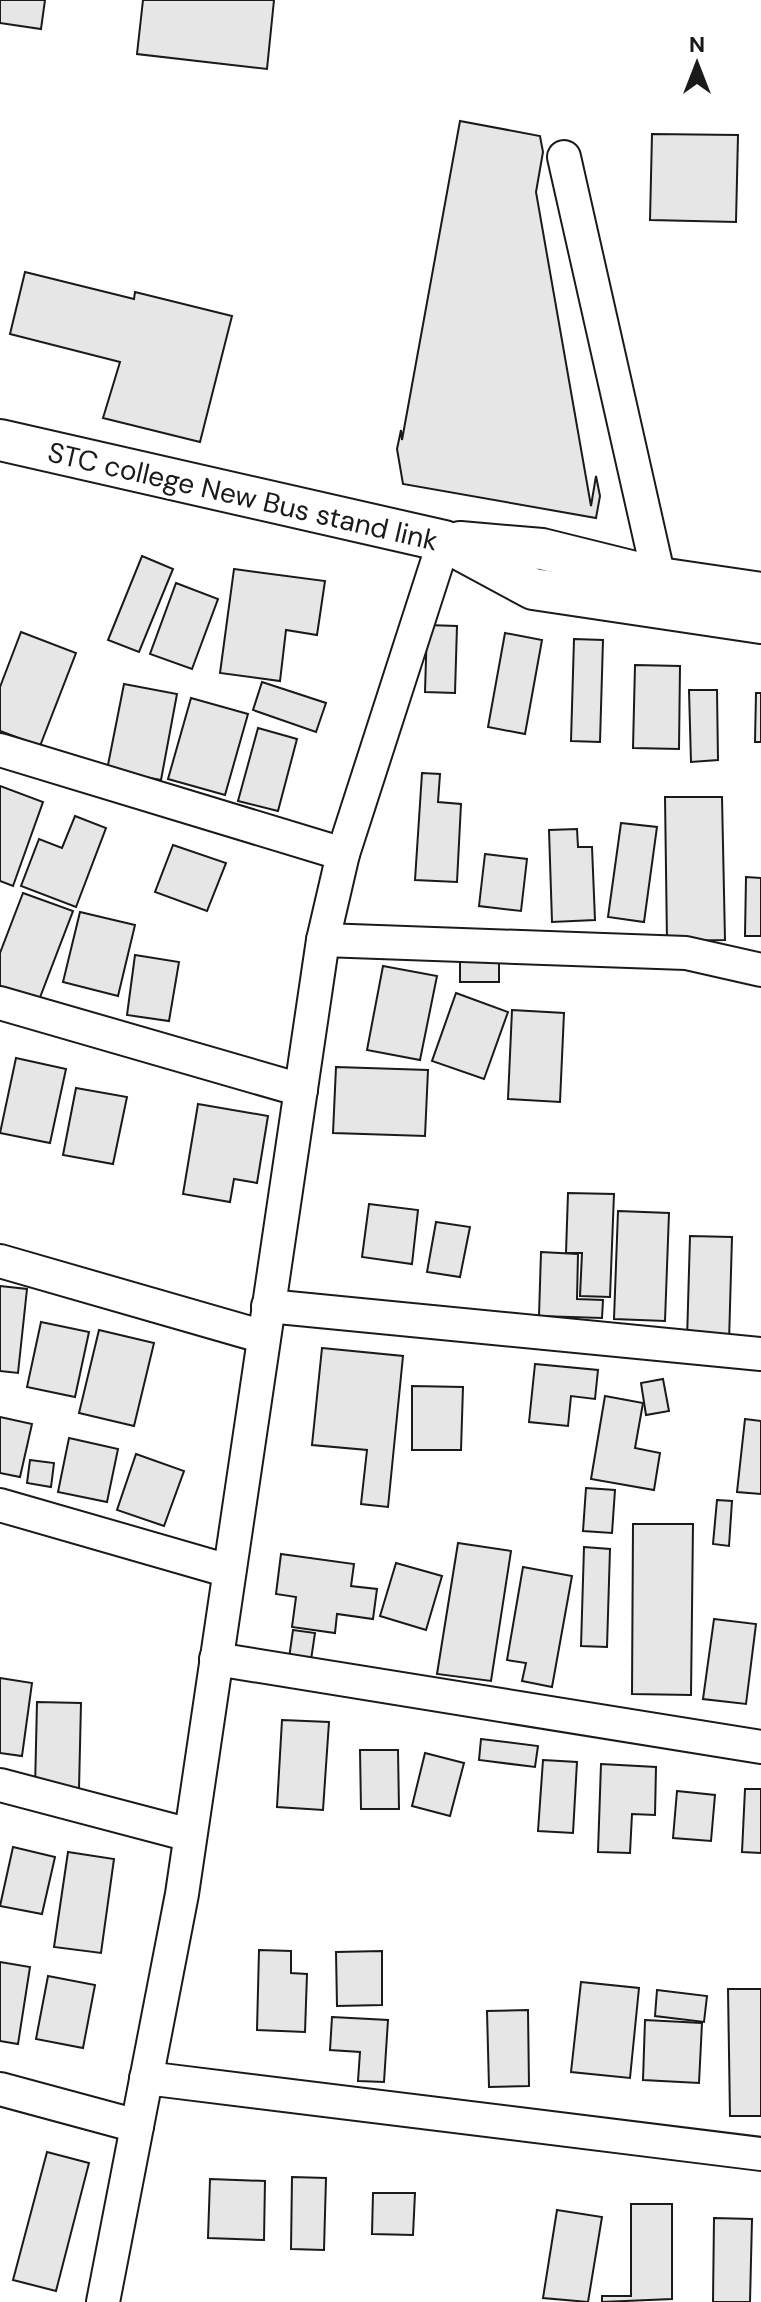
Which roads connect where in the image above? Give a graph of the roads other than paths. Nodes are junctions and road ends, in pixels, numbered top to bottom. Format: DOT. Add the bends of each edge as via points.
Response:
graph roads {
  1 [pos="564,157"];
  2 [pos="0,440"];
  3 [pos="444,541"];
  4 [pos="659,578"];
  5 [pos="761,593"];
  6 [pos="761,623"];
  7 [pos="0,750"];
  8 [pos="343,854"];
  9 [pos="323,940"];
  10 [pos="761,970"];
  11 [pos="0,1003"];
  12 [pos="301,1090"];
  13 [pos="0,1261"];
  14 [pos="268,1306"];
  15 [pos="264,1337"];
  16 [pos="761,1354"];
  17 [pos="0,1505"];
  18 [pos="229,1571"];
  19 [pos="216,1659"];
  20 [pos="761,1747"];
  21 [pos="0,1785"];
  22 [pos="190,1835"];
  23 [pos="146,2078"];
  24 [pos="0,2089"];
  25 [pos="137,2126"];
  26 [pos="761,2154"];
  27 [pos="103,2302"];
  1 -- 4 [label="street"];
  2 -- 3 [label="street, STC college New Bus stand link"];
  3 -- 4 [label="street" via="542,549"];
  3 -- 6 [label="street, STC college New Bus stand link" via="533,589"];
  3 -- 8 [label="street"];
  4 -- 5 [label="street"];
  7 -- 8 [label="street"];
  8 -- 9 [label="street"];
  9 -- 10 [label="street" via="686,953"];
  9 -- 12 [label="street"];
  11 -- 12 [label="street"];
  12 -- 14 [label="street"];
  13 -- 15 [label="street"];
  14 -- 15 [label="street"];
  14 -- 16 [label="street"];
  15 -- 18 [label="street"];
  17 -- 18 [label="street"];
  18 -- 19 [label="street"];
  19 -- 20 [label="street"];
  19 -- 22 [label="street"];
  21 -- 22 [label="street"];
  22 -- 23 [label="street"];
  23 -- 25 [label="street"];
  23 -- 26 [label="street"];
  24 -- 25 [label="street"];
  25 -- 27 [label="street"];
}
